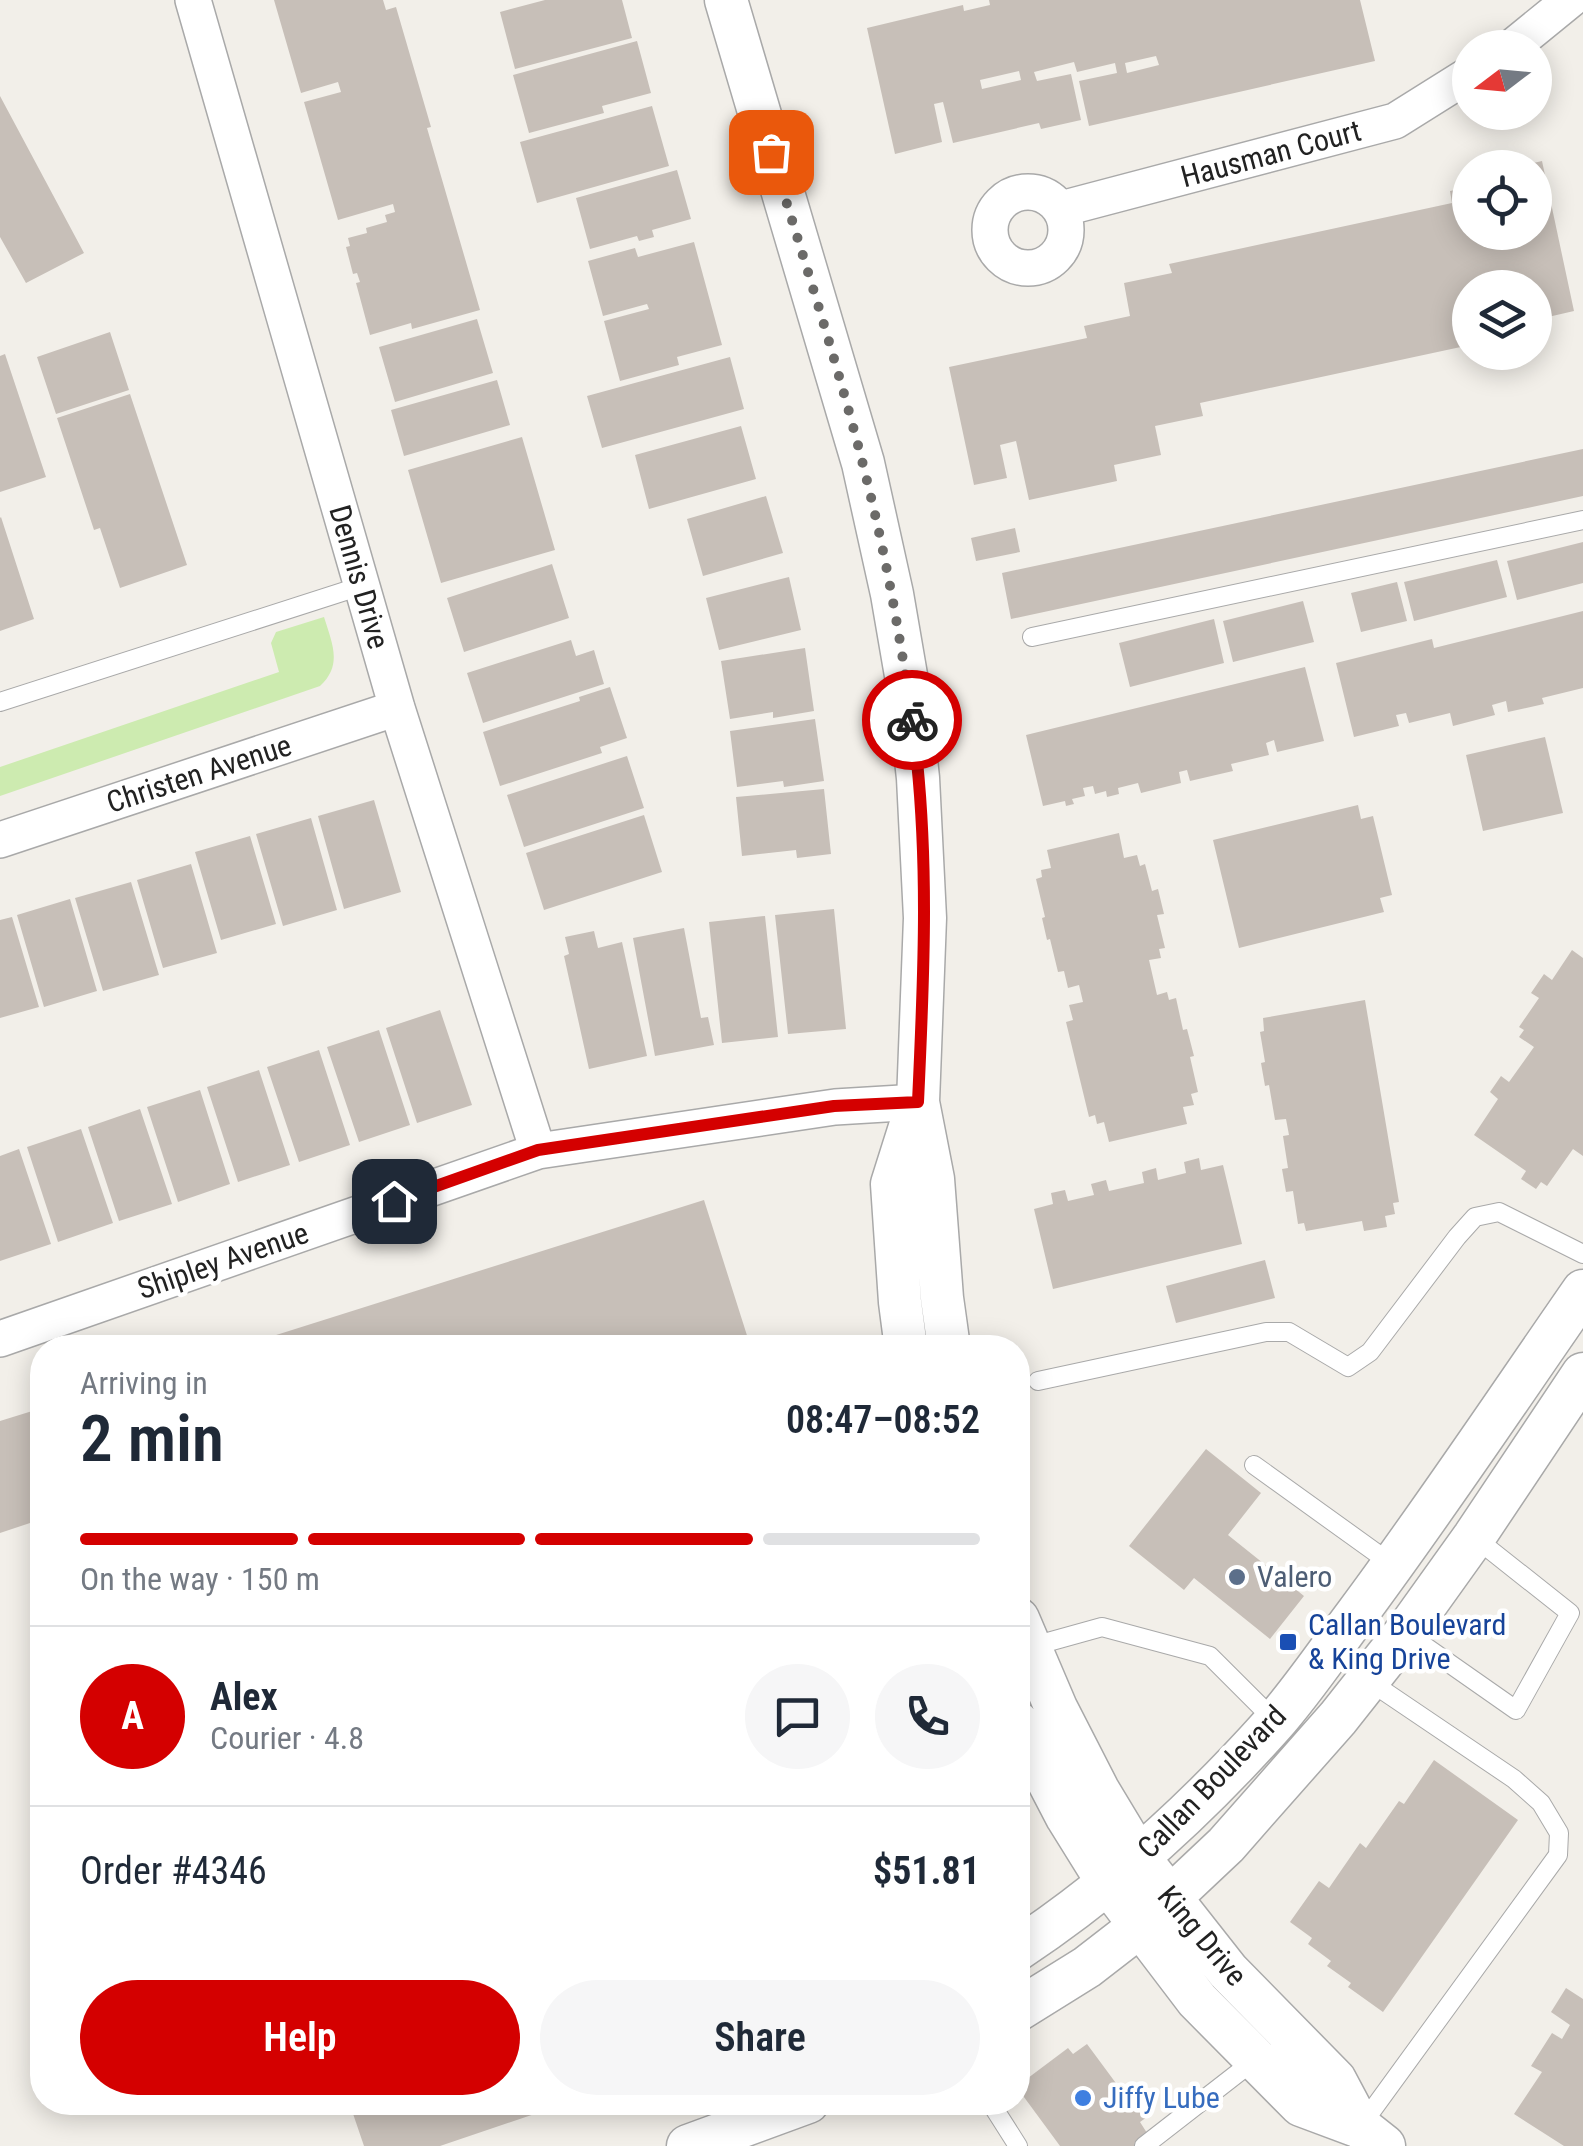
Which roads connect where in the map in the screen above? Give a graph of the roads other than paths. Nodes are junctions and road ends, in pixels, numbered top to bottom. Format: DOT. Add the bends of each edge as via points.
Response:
graph roads {
  1 [pos="193,0"];
  2 [pos="726,0"];
  3 [pos="1570,0"];
  4 [pos="1534,30"];
  5 [pos="1452,85"];
  6 [pos="1060,209"];
  7 [pos="1583,520"];
  8 [pos="361,586"];
  9 [pos="1032,638"];
  10 [pos="0,702"];
  11 [pos="397,708"];
  12 [pos="0,840"];
  13 [pos="918,1102"];
  14 [pos="538,1150"];
  15 [pos="1583,1254"];
  16 [pos="1583,1291"];
  17 [pos="904,1335"];
  18 [pos="946,1335"];
  19 [pos="0,1339"];
  20 [pos="1583,1374"];
  21 [pos="1038,1381"];
  22 [pos="1254,1465"];
  23 [pos="1474,1536"];
  24 [pos="1394,1566"];
  25 [pos="1030,1632"];
  26 [pos="1406,1632"];
  27 [pos="1030,1648"];
  28 [pos="1369,1680"];
  29 [pos="1276,1721"];
  30 [pos="1030,1746"];
  31 [pos="1124,1870"];
  32 [pos="1154,1913"];
  33 [pos="1030,1942"];
  34 [pos="1030,2003"];
  35 [pos="1256,2059"];
  36 [pos="773,2115"];
  37 [pos="998,2115"];
  38 [pos="1372,2136"];
  39 [pos="688,2146"];
  40 [pos="1018,2146"];
  41 [pos="1144,2146"];
  1 -- 8 [label="street, Dennis Drive"];
  2 -- 13 [label="street" via="850,416 892,594 914,734 924,869"];
  3 -- 4 [label="street"];
  5 -- 6 [label="street, Hausman Court" via="1395,121"];
  7 -- 9 [label="lane"];
  8 -- 10 [label="lane"];
  8 -- 11 [label="street, Dennis Drive"];
  11 -- 12 [label="street, Christen Avenue"];
  11 -- 14 [label="street, Dennis Drive"];
  13 -- 14 [label="street, Shipley Avenue" via="834,1106"];
  13 -- 17 [label="street" via="892,1184"];
  13 -- 18 [label="street" via="933,1179"];
  14 -- 19 [label="street, Shipley Avenue"];
  15 -- 21 [label="lane" via="1499,1212 1475,1217 1370,1352 1348,1367 1288,1332 1266,1332"];
  16 -- 24 [label="street, Callan Boulevard"];
  20 -- 23 [label="street, Callan Boulevard"];
  22 -- 24 [label="lane"];
  23 -- 26 [label="street, Callan Boulevard"];
  23 -- 26 [label="lane" via="1570,1613 1516,1710"];
  24 -- 29 [label="street, Callan Boulevard"];
  25 -- 29 [label="lane" via="1102,1626 1210,1656"];
  26 -- 28 [label="street, Callan Boulevard"];
  27 -- 31 [label="street, King Drive" via="1098,1790"];
  28 -- 32 [label="street, Callan Boulevard" via="1221,1850"];
  28 -- 38 [label="lane" via="1514,1779 1560,1833 1558,1854"];
  29 -- 31 [label="street, Callan Boulevard"];
  30 -- 31 [label="street, King Drive" via="1067,1817"];
  31 -- 32 [label="street, King Drive"];
  31 -- 33 [label="street, Callan Boulevard"];
  32 -- 34 [label="street, Callan Boulevard"];
  32 -- 35 [label="street, King Drive" via="1197,2000"];
  32 -- 38 [label="street, King Drive" via="1228,1971 1335,2080"];
  35 -- 38 [label="street, King Drive" via="1301,2105"];
  35 -- 41 [label="lane"];
  36 -- 39 [label="street"];
  37 -- 40 [label="lane"];
}
